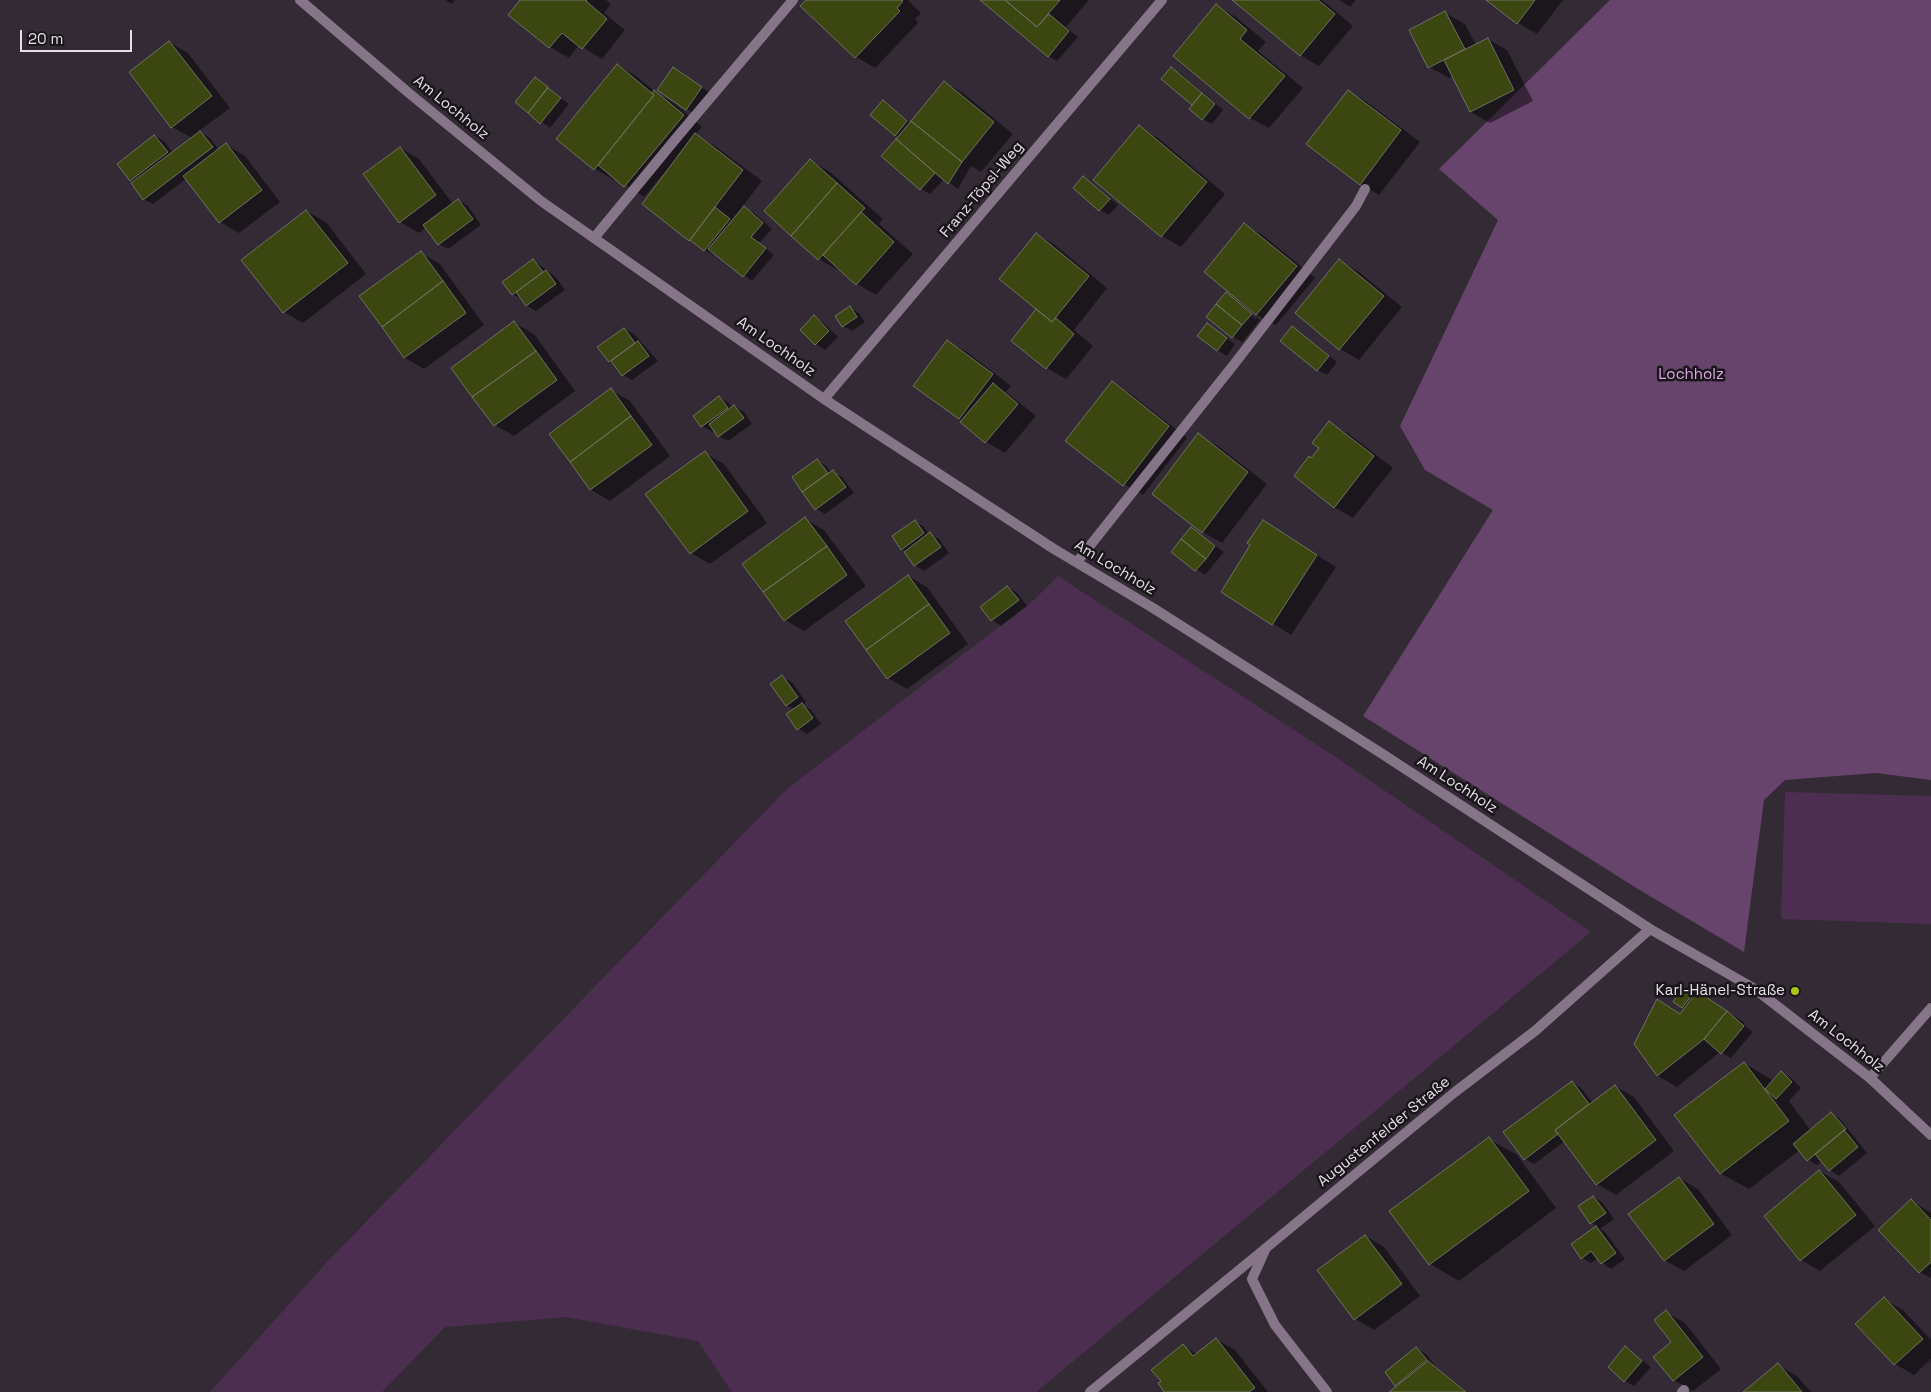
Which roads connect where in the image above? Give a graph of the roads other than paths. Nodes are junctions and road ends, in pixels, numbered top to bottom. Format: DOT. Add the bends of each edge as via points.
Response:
graph roads {
  1 [pos="300,0"];
  2 [pos="793,0"];
  3 [pos="1162,0"];
  4 [pos="1365,189"];
  5 [pos="594,238"];
  6 [pos="824,399"];
  7 [pos="1077,562"];
  8 [pos="1650,929"];
  9 [pos="1931,1008"];
  10 [pos="1870,1078"];
  11 [pos="1931,1135"];
  12 [pos="1266,1248"];
  13 [pos="1090,1392"];
  14 [pos="1327,1392"];
  1 -- 5 [label="street, Am Lochholz" via="541,201"];
  2 -- 5 [label="street"];
  3 -- 6 [label="street, Franz-Töpsl-Weg"];
  4 -- 7 [label="street" via="1356,206 1236,363"];
  5 -- 6 [label="street, Am Lochholz"];
  6 -- 7 [label="street, Am Lochholz"];
  7 -- 8 [label="street, Am Lochholz" via="1384,755"];
  8 -- 10 [label="street, Am Lochholz" via="1755,990"];
  8 -- 12 [label="street, Augustenfelder Straße" via="1535,1031 1455,1092"];
  9 -- 10 [label="street"];
  10 -- 11 [label="street, Am Lochholz"];
  12 -- 13 [label="street"];
  12 -- 14 [label="street, Augustenfelder Straße" via="1252,1279 1275,1325"];
}
